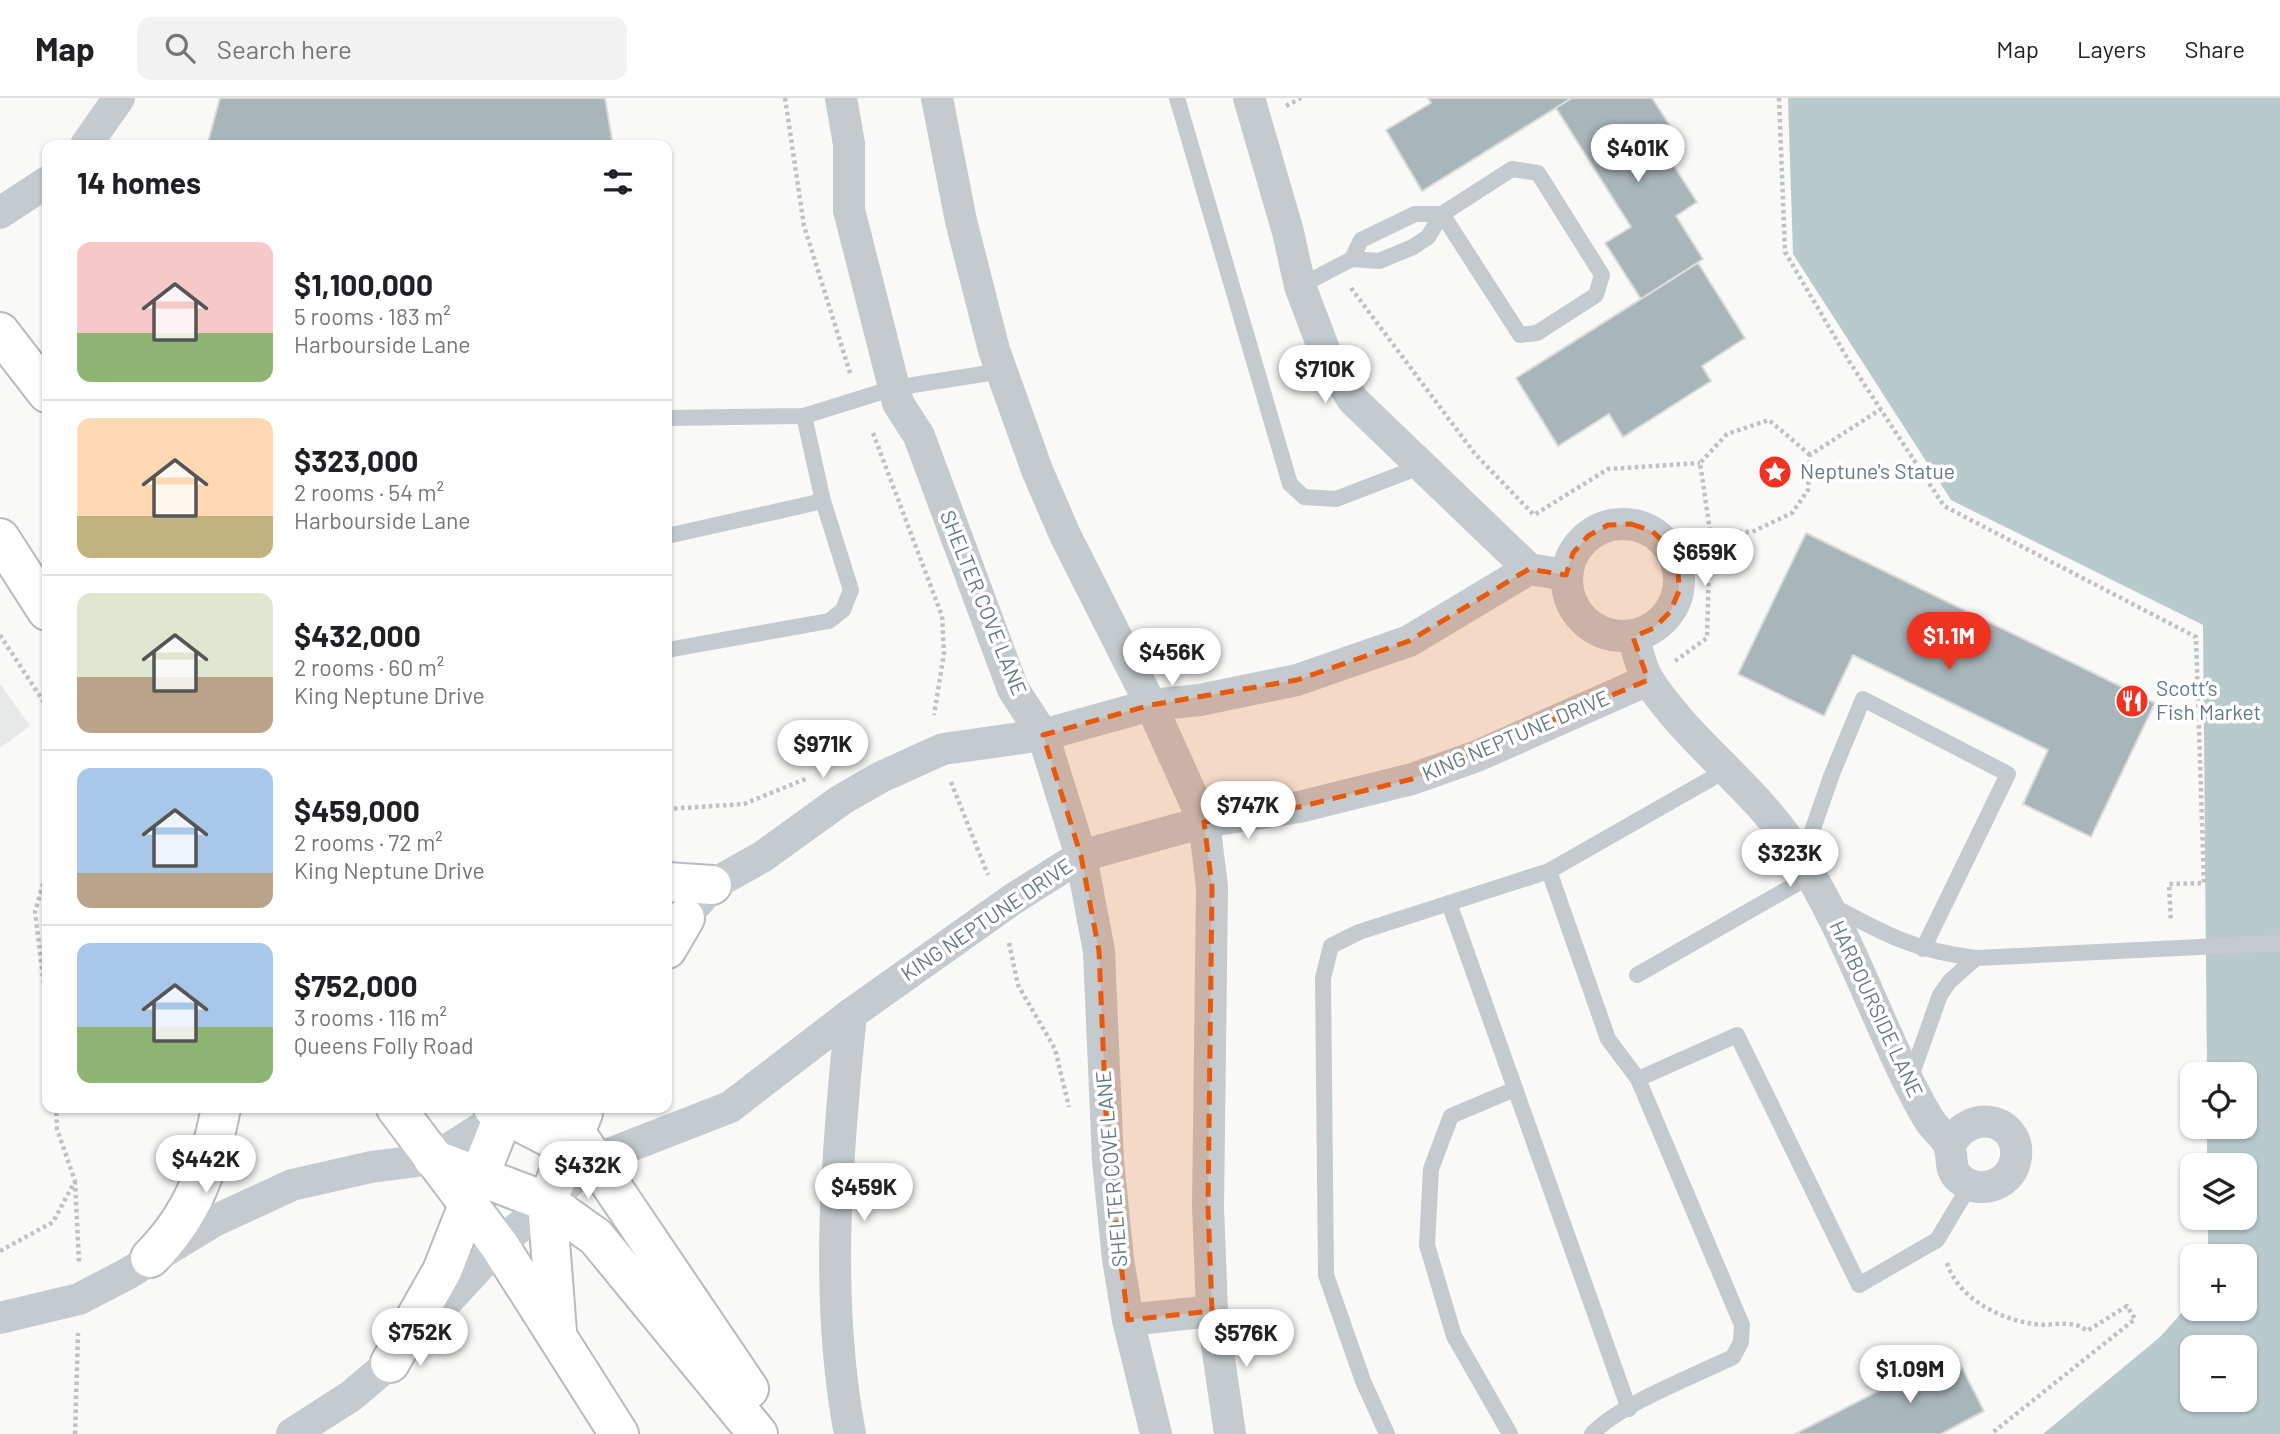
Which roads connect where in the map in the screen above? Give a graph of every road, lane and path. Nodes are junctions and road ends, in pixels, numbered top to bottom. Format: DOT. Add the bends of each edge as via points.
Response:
graph roads {
  1 [pos="119,98"];
  2 [pos="841,98"];
  3 [pos="937,98"];
  4 [pos="1177,98"];
  5 [pos="1249,98"];
  6 [pos="1779,98"];
  7 [pos="90,140"];
  8 [pos="42,185"];
  9 [pos="0,213"];
  10 [pos="1442,214"];
  11 [pos="1352,259"];
  12 [pos="1336,268"];
  13 [pos="1300,286"];
  14 [pos="0,332"];
  15 [pos="1002,371"];
  16 [pos="42,387"];
  17 [pos="894,388"];
  18 [pos="1881,409"];
  19 [pos="804,416"];
  20 [pos="672,418"];
  21 [pos="1810,455"];
  22 [pos="1700,463"];
  23 [pos="1422,466"];
  24 [pos="823,501"];
  25 [pos="1710,531"];
  26 [pos="672,535"];
  27 [pos="0,538"];
  28 [pos="1529,569"];
  29 [pos="1566,575"];
  30 [pos="42,603"];
  31 [pos="0,635"];
  32 [pos="1633,637"];
  33 [pos="672,649"];
  34 [pos="1648,680"];
  35 [pos="42,699"];
  36 [pos="1152,705"];
  37 [pos="1043,735"];
  38 [pos="939,751"];
  39 [pos="1728,769"];
  40 [pos="820,773"];
  41 [pos="672,809"];
  42 [pos="1204,822"];
  43 [pos="1081,856"];
  44 [pos="1549,871"];
  45 [pos="1813,879"];
  46 [pos="672,882"];
  47 [pos="712,885"];
  48 [pos="42,888"];
  49 [pos="1449,903"];
  50 [pos="1001,906"];
  51 [pos="2171,923"];
  52 [pos="673,935"];
  53 [pos="2280,943"];
  54 [pos="1923,949"];
  55 [pos="1976,958"];
  56 [pos="42,969"];
  57 [pos="1637,975"];
  58 [pos="851,1014"];
  59 [pos="1638,1079"];
  60 [pos="1909,1082"];
  61 [pos="1515,1089"];
  62 [pos="1069,1109"];
  63 [pos="56,1113"];
  64 [pos="220,1113"];
  65 [pos="400,1113"];
  66 [pos="498,1113"];
  67 [pos="503,1113"];
  68 [pos="517,1113"];
  69 [pos="577,1131"];
  70 [pos="1949,1146"];
  71 [pos="433,1159"];
  72 [pos="1970,1185"];
  73 [pos="474,1192"];
  74 [pos="547,1202"];
  75 [pos="1937,1240"];
  76 [pos="499,1245"];
  77 [pos="0,1251"];
  78 [pos="150,1258"];
  79 [pos="1213,1311"];
  80 [pos="0,1318"];
  81 [pos="1128,1320"];
  82 [pos="558,1338"];
  83 [pos="390,1363"];
  84 [pos="1629,1409"];
  85 [pos="292,1434"];
  86 [pos="619,1434"];
  87 [pos="758,1434"];
  88 [pos="780,1434"];
  89 [pos="850,1434"];
  90 [pos="1156,1434"];
  91 [pos="1230,1434"];
  92 [pos="1387,1434"];
  93 [pos="1510,1434"];
  94 [pos="1592,1434"];
  95 [pos="1992,1434"];
  1 -- 7 [label="street"];
  2 -- 17 [label="street, SHELTER COVE LANE" via="849,144 849,210"];
  3 -- 15 [label="street" via="961,221"];
  4 -- 23 [label="lane" via="1290,484 1304,497 1336,499"];
  5 -- 13 [label="street"];
  6 -- 18 [label="path" via="1785,252"];
  8 -- 9 [label="street"];
  10 -- 10 [label="lane" via="1520,335 1536,333 1596,295 1602,275 1538,173 1512,169"];
  10 -- 11 [label="lane" via="1415,214 1373,234 1361,240"];
  10 -- 11 [label="lane" via="1428,237 1413,247 1379,261"];
  11 -- 12 [label="lane"];
  12 -- 13 [label="lane"];
  12 -- 22 [label="path" via="1475,454 1534,515 1608,469"];
  13 -- 23 [label="street" via="1328,360 1353,400"];
  14 -- 16 [label="highway"];
  15 -- 17 [label="lane"];
  15 -- 36 [label="street" via="1065,535"];
  17 -- 19 [label="lane"];
  17 -- 37 [label="street, SHELTER COVE LANE" via="919,436 1013,689"];
  18 -- 21 [label="path"];
  18 -- 51 [label="path" via="1944,506 2196,638 2204,883 2169,884"];
  19 -- 20 [label="lane"];
  19 -- 24 [label="lane"];
  21 -- 22 [label="path" via="1769,421 1727,434"];
  21 -- 25 [label="path" via="1808,490 1792,513 1752,532"];
  22 -- 25 [label="path"];
  23 -- 28 [label="street"];
  24 -- 26 [label="lane"];
  24 -- 33 [label="lane" via="850,590 843,610 829,621"];
  25 -- 34 [label="path" via="1707,638"];
  27 -- 30 [label="highway"];
  28 -- 29 [label="street"];
  28 -- 36 [label="street" via="1409,641 1297,680 1200,701"];
  29 -- 32 [label="street" via="1568,596 1592,628 1612,636"];
  29 -- 32 [label="street" via="1580,544 1608,525 1631,524 1652,531 1674,558 1679,591 1670,612 1654,628"];
  31 -- 35 [label="path"];
  32 -- 34 [label="street, HARBOURSIDE LANE"];
  34 -- 39 [label="street, HARBOURSIDE LANE"];
  34 -- 42 [label="street, KING NEPTUNE DRIVE" via="1477,756 1412,779 1299,807"];
  36 -- 37 [label="street"];
  36 -- 42 [label="street"];
  37 -- 38 [label="street"];
  37 -- 43 [label="street, SHELTER COVE LANE"];
  38 -- 47 [label="street" via="841,800 761,857"];
  38 -- 50 [label="path"];
  39 -- 44 [label="lane"];
  39 -- 45 [label="street, HARBOURSIDE LANE" via="1757,800"];
  40 -- 41 [label="path" via="744,804"];
  42 -- 43 [label="street, KING NEPTUNE DRIVE"];
  42 -- 79 [label="street" via="1212,887 1208,1207"];
  43 -- 50 [label="street, KING NEPTUNE DRIVE"];
  43 -- 81 [label="street, SHELTER COVE LANE" via="1099,951 1108,1161"];
  44 -- 49 [label="lane"];
  44 -- 59 [label="lane" via="1608,1039"];
  45 -- 54 [label="lane" via="1891,939"];
  45 -- 54 [label="lane" via="1832,774 1863,699 2008,774"];
  45 -- 57 [label="lane"];
  45 -- 60 [label="street, HARBOURSIDE LANE"];
  46 -- 47 [label="highway"];
  47 -- 52 [label="street"];
  48 -- 56 [label="path" via="35,912"];
  49 -- 61 [label="lane"];
  49 -- 92 [label="lane" via="1359,932 1331,946 1323,978 1326,1275"];
  50 -- 58 [label="street, KING NEPTUNE DRIVE"];
  50 -- 62 [label="path" via="1018,985 1055,1049"];
  53 -- 55 [label="lane"];
  54 -- 55 [label="lane"];
  55 -- 60 [label="lane" via="1940,995"];
  58 -- 69 [label="street, KING NEPTUNE DRIVE" via="730,1107"];
  58 -- 89 [label="street" via="841,1115 836,1284"];
  59 -- 75 [label="lane" via="1737,1035 1859,1284"];
  59 -- 84 [label="lane" via="1742,1325 1741,1342 1732,1357"];
  60 -- 70 [label="street, HARBOURSIDE LANE"];
  61 -- 84 [label="lane"];
  61 -- 93 [label="lane" via="1451,1116 1431,1168 1427,1245 1454,1336"];
  63 -- 77 [label="path" via="57,1129 75,1181 53,1222"];
  64 -- 78 [label="highway" via="203,1179 173,1234"];
  65 -- 71 [label="highway"];
  66 -- 71 [label="street"];
  67 -- 73 [label="highway"];
  68 -- 69 [label="highway"];
  69 -- 74 [label="highway"];
  69 -- 88 [label="highway"];
  70 -- 72 [label="street, HARBOURSIDE LANE" via="1950,1164 1959,1179"];
  70 -- 72 [label="street" via="1958,1130 1973,1121 1990,1121 2006,1129 2015,1144 2015,1161 2007,1177 1992,1187"];
  71 -- 73 [label="highway"];
  71 -- 78 [label="street" via="292,1185 214,1221"];
  72 -- 75 [label="lane"];
  73 -- 74 [label="highway"];
  73 -- 76 [label="highway"];
  73 -- 83 [label="highway" via="442,1271"];
  74 -- 76 [label="street"];
  74 -- 82 [label="highway"];
  74 -- 87 [label="highway" via="596,1237"];
  75 -- 95 [label="path" via="1949,1269 1972,1299 2003,1315 2035,1325 2070,1324 2087,1331 2127,1306 2135,1319"];
  76 -- 82 [label="highway"];
  76 -- 83 [label="street"];
  78 -- 80 [label="street" via="79,1299"];
  79 -- 81 [label="street"];
  79 -- 91 [label="street"];
  81 -- 90 [label="street, SHELTER COVE LANE"];
  82 -- 86 [label="highway"];
  83 -- 85 [label="street"];
  84 -- 94 [label="lane"];
}
